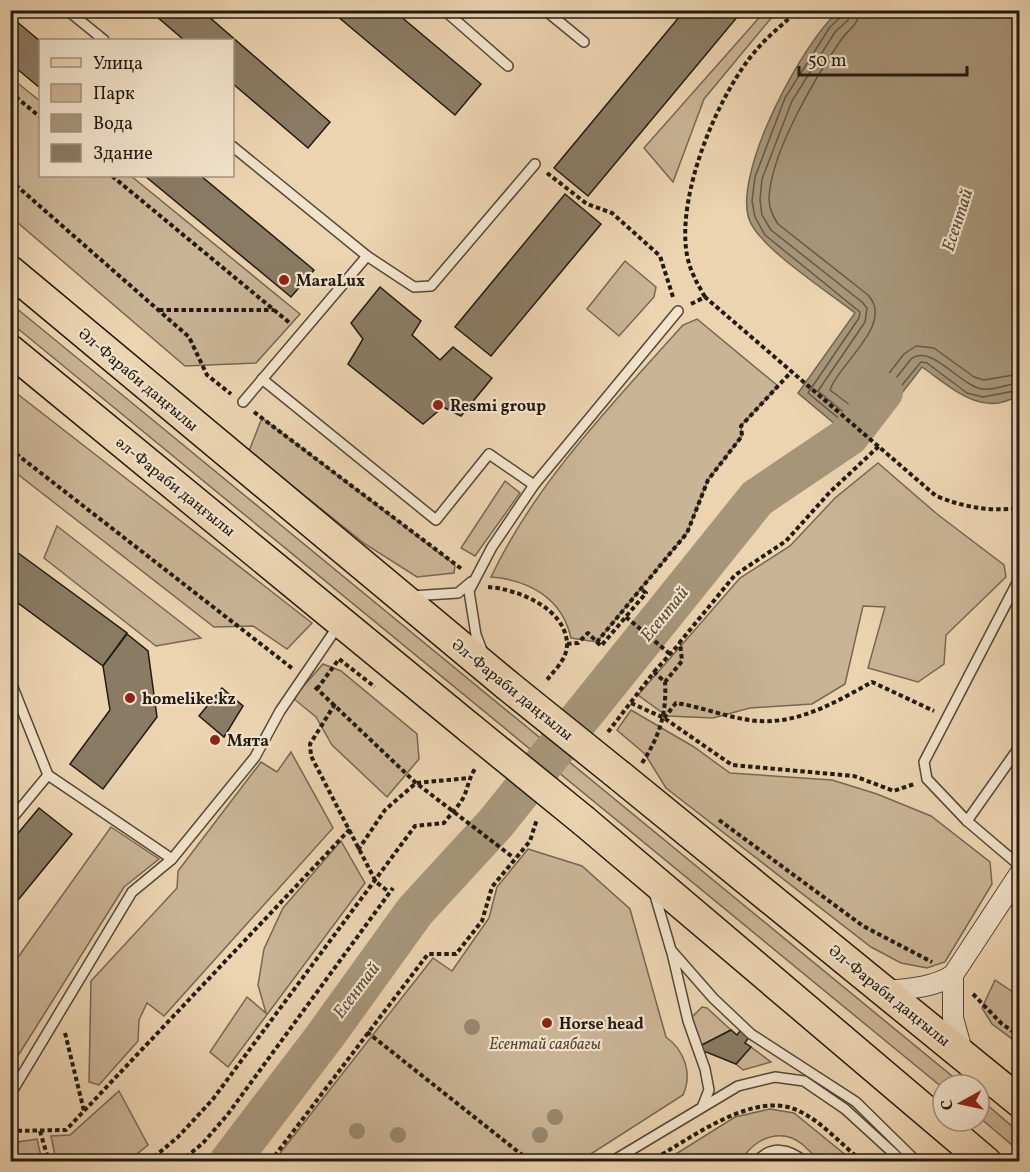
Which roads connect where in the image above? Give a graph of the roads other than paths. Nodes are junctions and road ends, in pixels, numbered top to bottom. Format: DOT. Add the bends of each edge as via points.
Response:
graph roads {
  1 [pos="67,10"];
  2 [pos="444,10"];
  3 [pos="545,10"];
  4 [pos="103,39"];
  5 [pos="584,42"];
  6 [pos="508,66"];
  7 [pos="234,148"];
  8 [pos="536,164"];
  9 [pos="367,256"];
  10 [pos="10,271"];
  11 [pos="678,311"];
  12 [pos="10,350"];
  13 [pos="262,379"];
  14 [pos="243,402"];
  15 [pos="534,485"];
  16 [pos="1020,577"];
  17 [pos="475,578"];
  18 [pos="400,597"];
  19 [pos="341,621"];
  20 [pos="498,678"];
  21 [pos="10,680"];
  22 [pos="1020,746"];
  23 [pos="48,775"];
  24 [pos="10,821"];
  25 [pos="967,821"];
  26 [pos="172,859"];
  27 [pos="1020,866"];
  28 [pos="1020,873"];
  29 [pos="650,878"];
  30 [pos="671,951"];
  31 [pos="953,975"];
  32 [pos="884,991"];
  33 [pos="963,1054"];
  34 [pos="798,1064"];
  35 [pos="815,1074"];
  36 [pos="804,1075"];
  37 [pos="775,1077"];
  38 [pos="809,1085"];
  39 [pos="10,1095"];
  40 [pos="1020,1102"];
  41 [pos="703,1105"];
  42 [pos="931,1118"];
  43 [pos="948,1133"];
  44 [pos="950,1133"];
  45 [pos="611,1161"];
  46 [pos="756,1161"];
  47 [pos="805,1161"];
  48 [pos="903,1161"];
  49 [pos="917,1161"];
  50 [pos="978,1161"];
  51 [pos="986,1161"];
  1 -- 4 [label="lane"];
  2 -- 6 [label="lane"];
  3 -- 5 [label="lane"];
  7 -- 9 [label="lane"];
  8 -- 9 [label="lane" via="431,286 414,286"];
  9 -- 13 [label="lane"];
  10 -- 18 [label="main road, Әл-Фараби даңғылы"];
  11 -- 15 [label="lane"];
  12 -- 19 [label="main road, әл-Фараби даңғылы"];
  13 -- 14 [label="lane"];
  13 -- 15 [label="lane" via="436,520 489,454"];
  15 -- 17 [label="lane"];
  16 -- 25 [label="lane" via="924,762 927,779"];
  17 -- 18 [label="lane" via="458,593"];
  17 -- 20 [label="lane" via="470,602 477,635"];
  18 -- 20 [label="main road, Әл-Фараби даңғылы"];
  19 -- 26 [label="lane" via="255,757"];
  19 -- 29 [label="main road, bridge"];
  20 -- 32 [label="main road, Әл-Фараби даңғылы, bridge" via="632,766"];
  21 -- 23 [label="lane"];
  22 -- 25 [label="lane"];
  23 -- 24 [label="lane"];
  23 -- 26 [label="lane"];
  25 -- 27 [label="lane"];
  26 -- 39 [label="lane" via="132,892"];
  28 -- 31 [label="street"];
  29 -- 30 [label="lane"];
  29 -- 42 [label="main road"];
  30 -- 34 [label="lane" via="743,1027"];
  30 -- 41 [label="lane" via="688,1021 705,1069 709,1090"];
  31 -- 32 [label="street" via="919,987"];
  31 -- 33 [label="street" via="953,1018"];
  32 -- 33 [label="main road, Әл-Фараби даңғылы"];
  33 -- 40 [label="main road, Әл-Фараби даңғылы"];
  34 -- 35 [label="lane"];
  34 -- 36 [label="lane"];
  35 -- 36 [label="lane"];
  35 -- 49 [label="lane" via="856,1102"];
  36 -- 37 [label="lane"];
  36 -- 38 [label="lane"];
  37 -- 38 [label="lane"];
  37 -- 41 [label="lane" via="738,1086"];
  38 -- 48 [label="lane" via="845,1108"];
  41 -- 45 [label="lane"];
  43 -- 50 [label="main road"];
  44 -- 51 [label="main road"];
  46 -- 47 [label="lane" via="768,1151 783,1150"];
}
